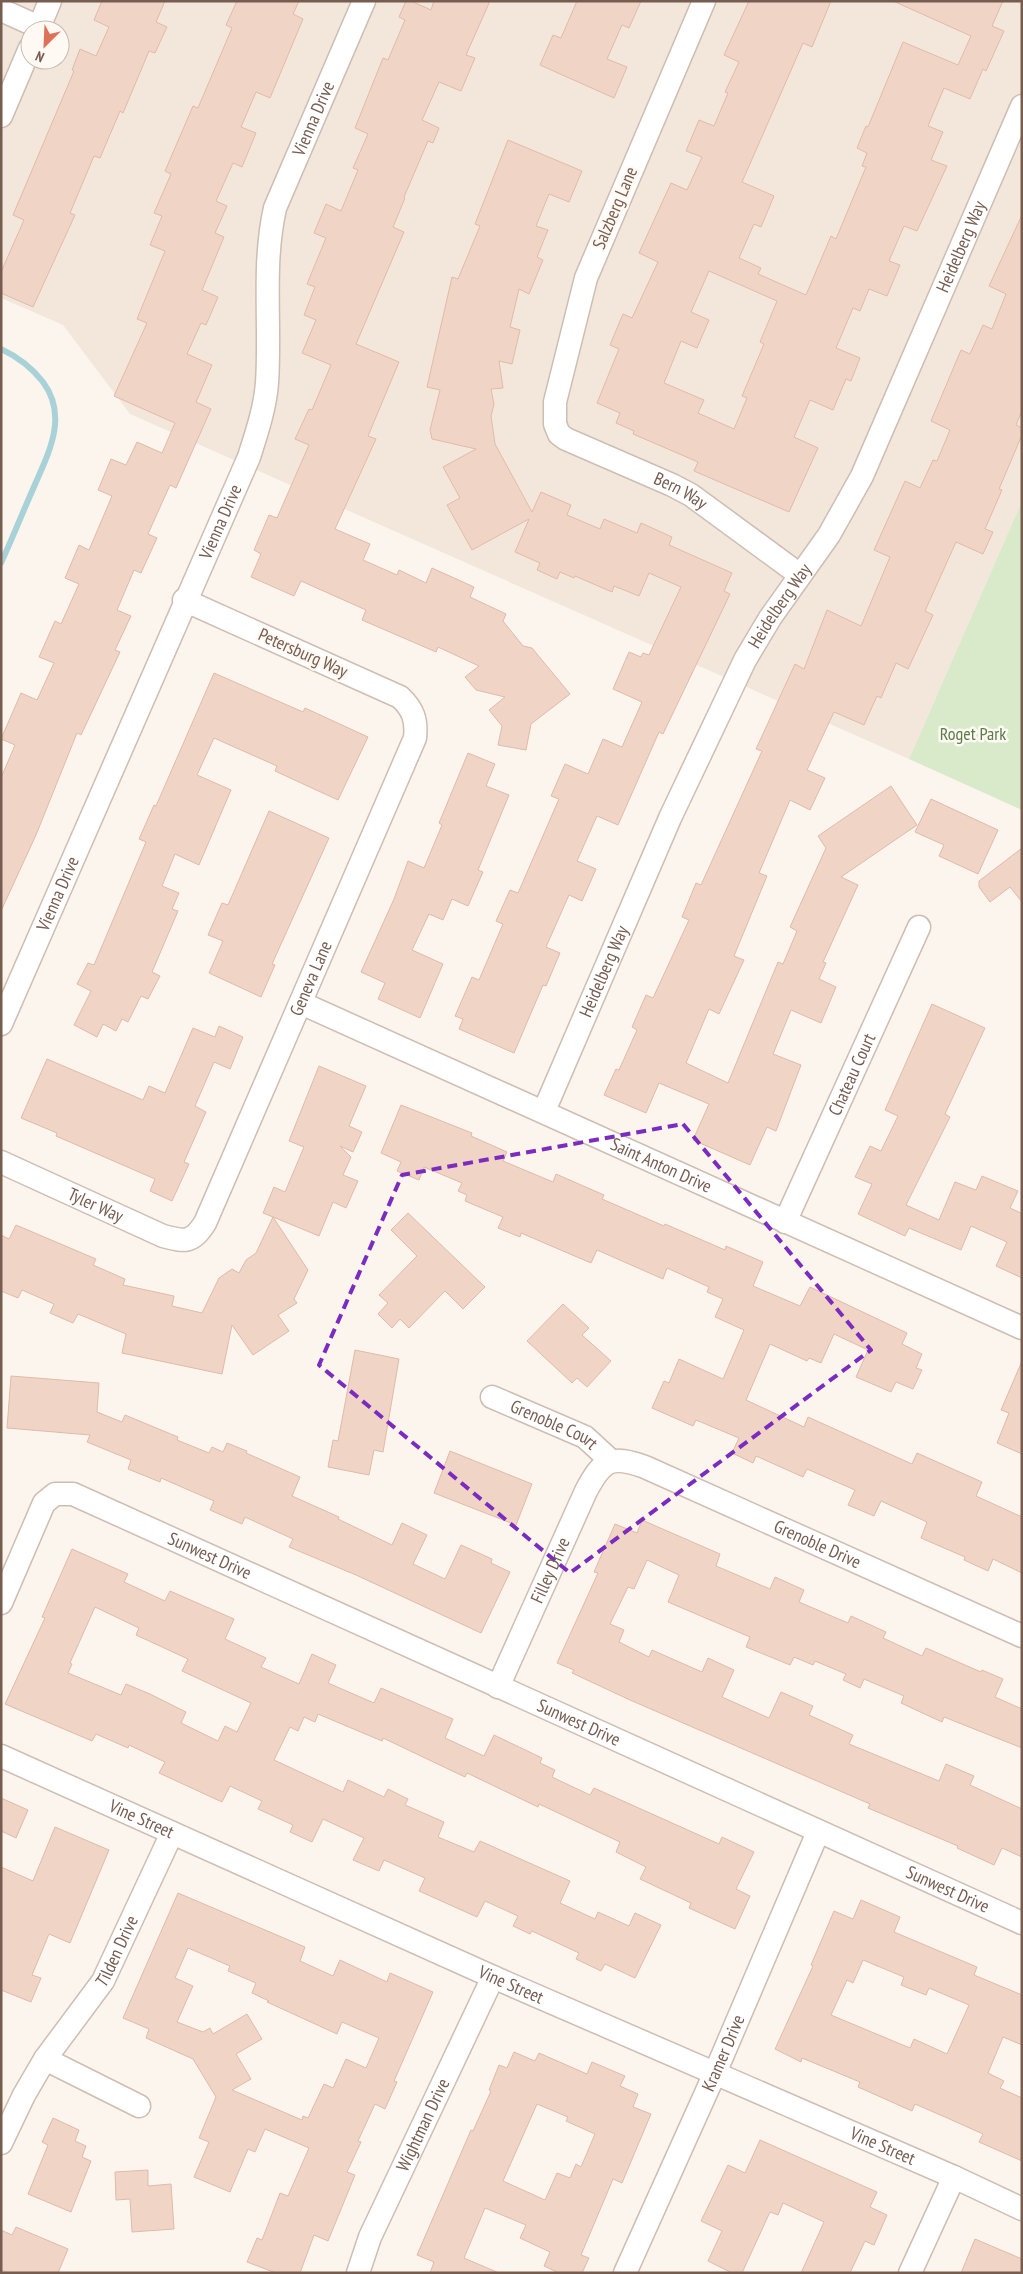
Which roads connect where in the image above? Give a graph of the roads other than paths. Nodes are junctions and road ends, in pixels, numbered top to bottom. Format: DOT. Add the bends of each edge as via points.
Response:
graph roads {
  1 [pos="50,1"];
  2 [pos="364,1"];
  3 [pos="704,1"];
  4 [pos="1,10"];
  5 [pos="20,20"];
  6 [pos="42,20"];
  7 [pos="21,70"];
  8 [pos="1022,106"];
  9 [pos="1,116"];
  10 [pos="555,424"];
  11 [pos="800,575"];
  12 [pos="184,600"];
  13 [pos="414,714"];
  14 [pos="919,927"];
  15 [pos="301,1003"];
  16 [pos="1,1024"];
  17 [pos="544,1111"];
  18 [pos="1,1162"];
  19 [pos="785,1222"];
  20 [pos="192,1239"];
  21 [pos="1022,1328"];
  22 [pos="492,1397"];
  23 [pos="610,1460"];
  24 [pos="1,1603"];
  25 [pos="1022,1636"];
  26 [pos="498,1687"];
  27 [pos="1,1756"];
  28 [pos="818,1832"];
  29 [pos="172,1833"];
  30 [pos="1022,1923"];
  31 [pos="493,1976"];
  32 [pos="45,2059"];
  33 [pos="715,2073"];
  34 [pos="139,2106"];
  35 [pos="1,2143"];
  36 [pos="954,2177"];
  37 [pos="1022,2209"];
  38 [pos="358,2273"];
  39 [pos="625,2273"];
  40 [pos="910,2273"];
  1 -- 6 [label="street"];
  2 -- 12 [label="street, Vienna Drive" via="275,208 268,253 267,383 261,420 249,456"];
  3 -- 10 [label="street, Salzberg Lane" via="586,278 558,383"];
  4 -- 5 [label="street"];
  7 -- 9 [label="street"];
  8 -- 11 [label="street, Heidelberg Way" via="862,476 834,527"];
  10 -- 11 [label="street, Bern Way" via="559,434 566,439 691,495"];
  11 -- 17 [label="street, Heidelberg Way" via="770,618 738,675 670,818"];
  12 -- 13 [label="street, Petersburg Way" via="400,697"];
  12 -- 16 [label="street, Vienna Drive"];
  13 -- 15 [label="street, Geneva Lane" via="415,738"];
  14 -- 19 [label="street, Chateau Court"];
  15 -- 17 [label="street, Saint Anton Drive"];
  15 -- 20 [label="street, Geneva Lane" via="205,1223"];
  17 -- 19 [label="street, Saint Anton Drive"];
  18 -- 20 [label="street, Tyler Way" via="163,1236 184,1241"];
  19 -- 21 [label="street, Saint Anton Drive"];
  22 -- 23 [label="street, Grenoble Court" via="585,1437"];
  23 -- 25 [label="street, Grenoble Drive" via="618,1459 645,1467"];
  23 -- 26 [label="street, Filley Drive" via="600,1467 586,1491"];
  24 -- 26 [label="street, Sunwest Drive" via="44,1503 55,1494 72,1494"];
  26 -- 28 [label="street, Sunwest Drive"];
  27 -- 29 [label="street, Vine Street"];
  28 -- 30 [label="street, Sunwest Drive"];
  28 -- 33 [label="street, Kramer Drive"];
  29 -- 31 [label="street, Vine Street"];
  29 -- 32 [label="street, Tilden Drive" via="103,1981"];
  31 -- 33 [label="street, Vine Street"];
  31 -- 38 [label="street, Wightman Drive" via="370,2237"];
  32 -- 34 [label="street"];
  32 -- 35 [label="street, Tilden Drive"];
  33 -- 36 [label="street, Vine Street"];
  33 -- 39 [label="street, Kramer Drive"];
  36 -- 37 [label="street, Vine Street"];
  36 -- 40 [label="street"];
}
